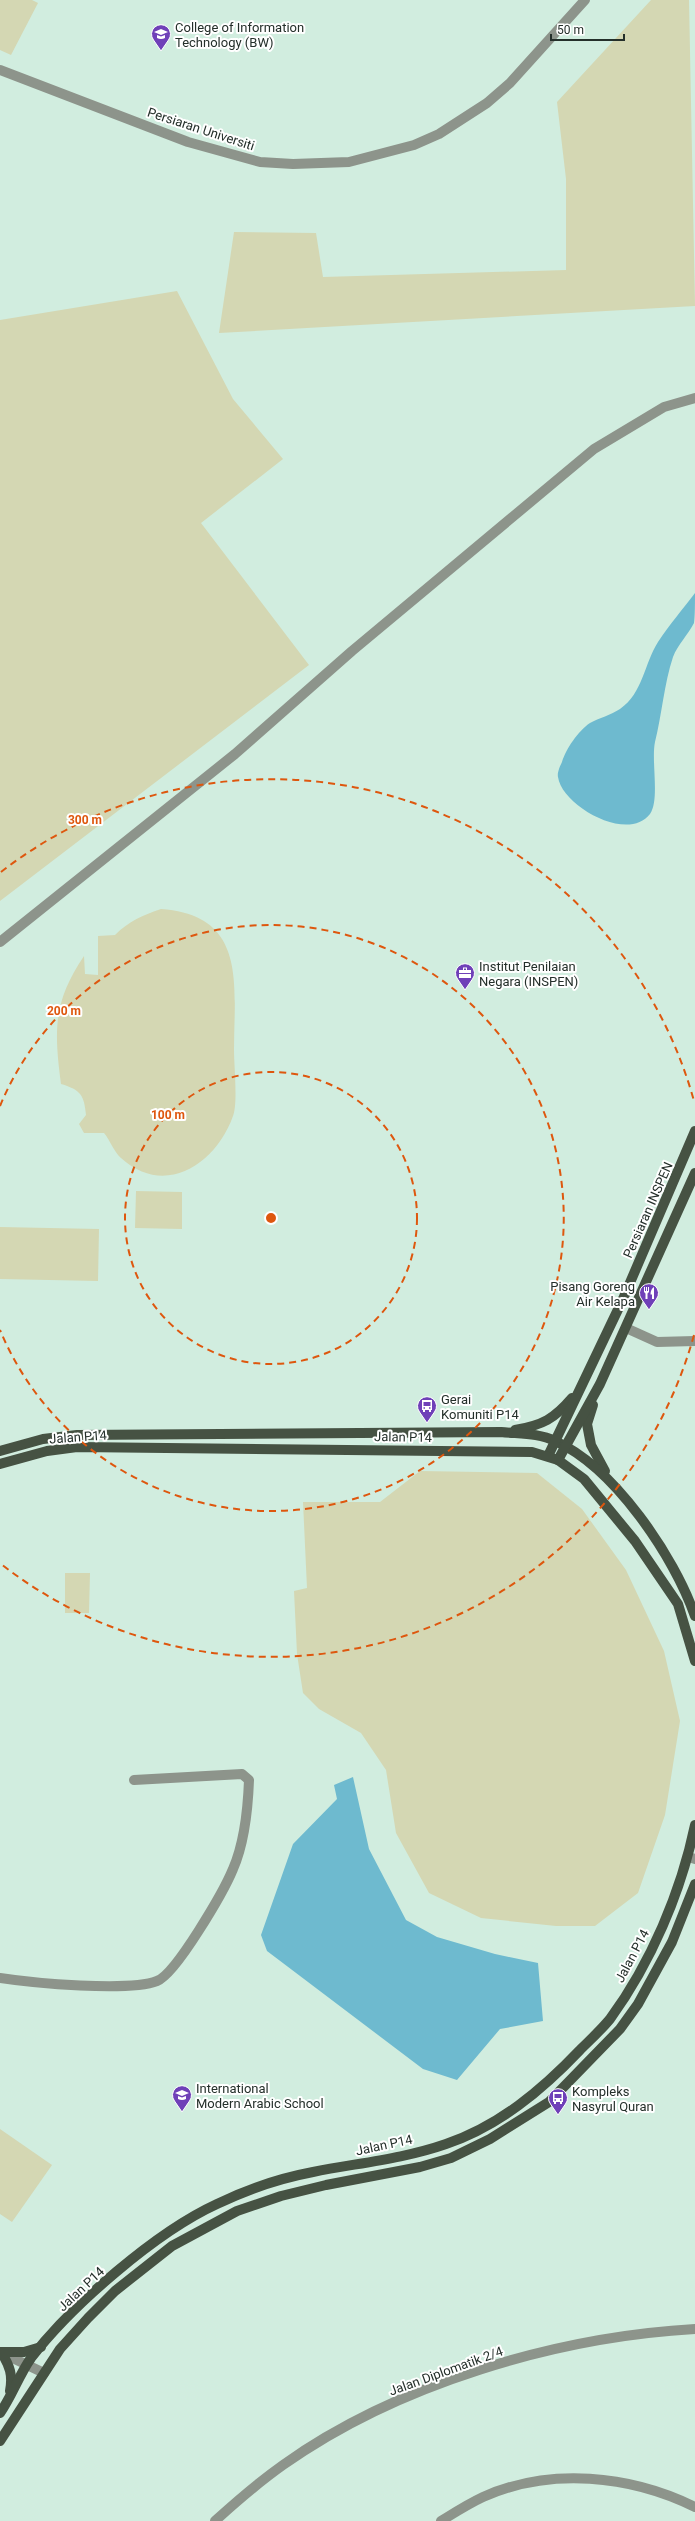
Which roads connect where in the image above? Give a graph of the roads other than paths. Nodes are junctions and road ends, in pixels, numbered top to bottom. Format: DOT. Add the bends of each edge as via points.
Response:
graph roads {
  1 [pos="584,0"];
  2 [pos="0,70"];
  3 [pos="695,398"];
  4 [pos="0,942"];
  5 [pos="695,1131"];
  6 [pos="695,1173"];
  7 [pos="626,1328"];
  8 [pos="695,1341"];
  9 [pos="600,1384"];
  10 [pos="583,1386"];
  11 [pos="501,1432"];
  12 [pos="555,1440"];
  13 [pos="565,1447"];
  14 [pos="0,1451"];
  15 [pos="548,1456"];
  16 [pos="558,1460"];
  17 [pos="0,1464"];
  18 [pos="623,1497"];
  19 [pos="695,1616"];
  20 [pos="695,1661"];
  21 [pos="134,1780"];
  22 [pos="695,1825"];
  23 [pos="692,1858"];
  24 [pos="695,1884"];
  25 [pos="0,1978"];
  26 [pos="695,2330"];
  27 [pos="41,2347"];
  28 [pos="1,2352"];
  29 [pos="28,2364"];
  30 [pos="44,2373"];
  31 [pos="7,2403"];
  32 [pos="0,2413"];
  33 [pos="0,2441"];
  34 [pos="695,2507"];
  35 [pos="215,2521"];
  36 [pos="441,2521"];
  1 -- 2 [label="street, Persiaran Universiti" via="510,83 486,103 439,134 414,145 349,162 260,162 188,142"];
  3 -- 4 [label="street" via="664,407 594,449 363,641 235,754"];
  5 -- 10 [label="main road, Persiaran INSPEN" via="624,1300"];
  6 -- 7 [label="main road"];
  7 -- 8 [label="street" via="657,1342"];
  7 -- 9 [label="main road"];
  9 -- 13 [label="main road"];
  9 -- 18 [label="main road" via="587,1424 591,1445"];
  10 -- 11 [label="main road" via="559,1413 541,1424"];
  10 -- 12 [label="main road"];
  11 -- 12 [label="main road, Jalan P14"];
  11 -- 14 [label="main road, Jalan P14" via="77,1435 43,1439"];
  12 -- 13 [label="main road, Jalan P14"];
  12 -- 15 [label="main road"];
  13 -- 16 [label="main road"];
  13 -- 18 [label="main road, Jalan P14" via="596,1466"];
  15 -- 16 [label="main road, Jalan P14"];
  15 -- 17 [label="main road, Jalan P14" via="532,1452 77,1447 47,1451"];
  16 -- 20 [label="main road, Jalan P14" via="584,1479 640,1547 678,1604"];
  18 -- 19 [label="main road, Jalan P14" via="650,1532 687,1595"];
  21 -- 25 [label="street" via="242,1774 249,1780 248,1801 233,1869 198,1931 167,1976 147,1984 101,1986"];
  22 -- 23 [label="main road, Jalan P14"];
  23 -- 27 [label="main road, Jalan P14" via="659,1932 613,2015 548,2083 516,2108 447,2144 394,2158 311,2172 216,2204 171,2230 134,2258 78,2307"];
  24 -- 30 [label="main road, Jalan P14" via="669,1948 638,2004 620,2029 549,2102 490,2139 451,2158 420,2167 281,2196 237,2211 206,2227 172,2246 115,2291 65,2344"];
  26 -- 35 [label="street, Jalan Diplomatik 2/4" via="631,2335 562,2348 470,2373 429,2388 388,2406 303,2452 264,2480"];
  27 -- 28 [label="main road" via="24,2352"];
  27 -- 29 [label="main road, Jalan P14"];
  28 -- 29 [label="street"];
  28 -- 31 [label="main road" via="11,2367 12,2379"];
  29 -- 30 [label="street"];
  29 -- 31 [label="main road, Jalan P14"];
  30 -- 33 [label="main road, Jalan P14"];
  31 -- 32 [label="main road, Jalan P14"];
  34 -- 36 [label="street" via="638,2486 601,2480 556,2479 524,2483 494,2493"];
}
